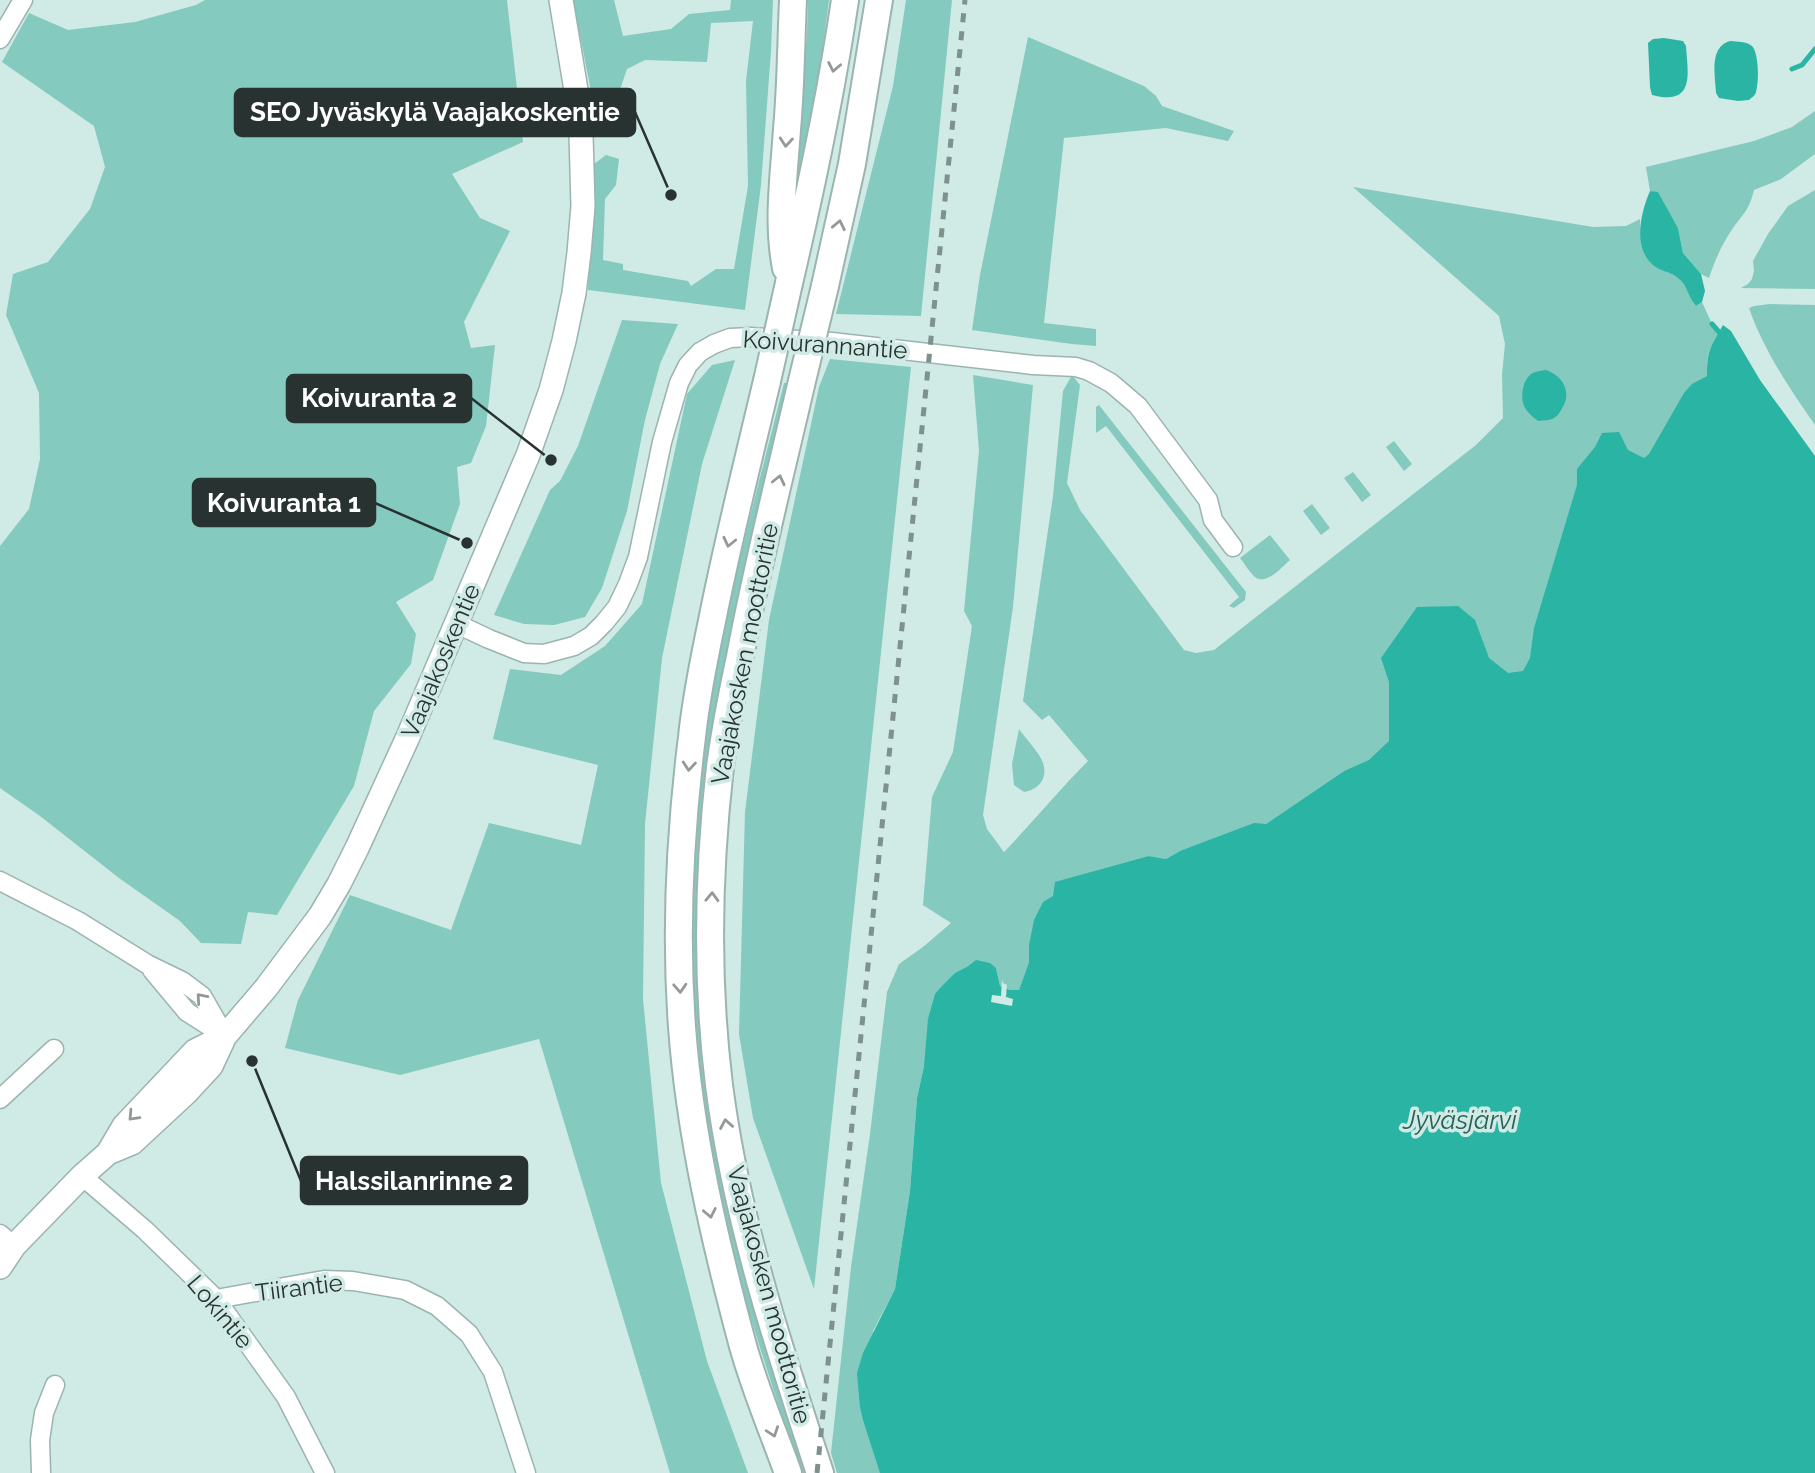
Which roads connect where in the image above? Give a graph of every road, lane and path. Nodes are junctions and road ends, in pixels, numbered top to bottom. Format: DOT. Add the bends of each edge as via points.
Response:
graph roads {
  1 [pos="23,0"];
  2 [pos="561,0"];
  3 [pos="793,0"];
  4 [pos="845,0"];
  5 [pos="878,0"];
  6 [pos="0,39"];
  7 [pos="789,283"];
  8 [pos="1233,547"];
  9 [pos="457,624"];
  10 [pos="0,881"];
  11 [pos="225,1036"];
  12 [pos="54,1049"];
  13 [pos="0,1099"];
  14 [pos="82,1176"];
  15 [pos="7,1240"];
  16 [pos="0,1267"];
  17 [pos="216,1299"];
  18 [pos="55,1385"];
  19 [pos="41,1473"];
  20 [pos="325,1473"];
  21 [pos="526,1473"];
  22 [pos="788,1473"];
  23 [pos="820,1473"];
  1 -- 6 [label="street"];
  2 -- 9 [label="main road, Vaajakoskentie" via="581,135 583,206 574,293 538,430"];
  3 -- 7 [label="highway, one-way" via="781,202"];
  4 -- 7 [label="highway, Vaajakosken moottoritie, one-way"];
  23 -- 5 [label="highway, Vaajakosken moottoritie, one-way, bridge" via="740,1209 719,1085 710,926 720,767 745,631 852,164"];
  7 -- 22 [label="highway, Vaajakosken moottoritie, one-way, bridge" via="723,567 692,735 679,892 688,1091 711,1219 744,1349"];
  8 -- 9 [label="street, Koivurannantie" via="1213,520 1208,500 1138,406 1089,371 832,342 730,338 701,352 679,383 638,557 617,607 604,623 574,646 544,654 524,653"];
  9 -- 11 [label="main road, Vaajakoskentie" via="339,884 266,988"];
  10 -- 11 [label="street" via="182,981 202,996"];
  11 -- 14 [label="main road, Vaajakoskentie" via="195,1051 124,1126 108,1153"];
  12 -- 13 [label="street"];
  14 -- 15 [label="main road, Vaajakoskentie"];
  14 -- 17 [label="street, Lokintie"];
  15 -- 16 [label="main road, Vaajakoskentie"];
  17 -- 20 [label="street, Lokintie" via="286,1397"];
  17 -- 21 [label="street, Tiirantie" via="324,1280 405,1290 437,1306 469,1334 494,1372"];
  18 -- 19 [label="street" via="44,1413"];
}
